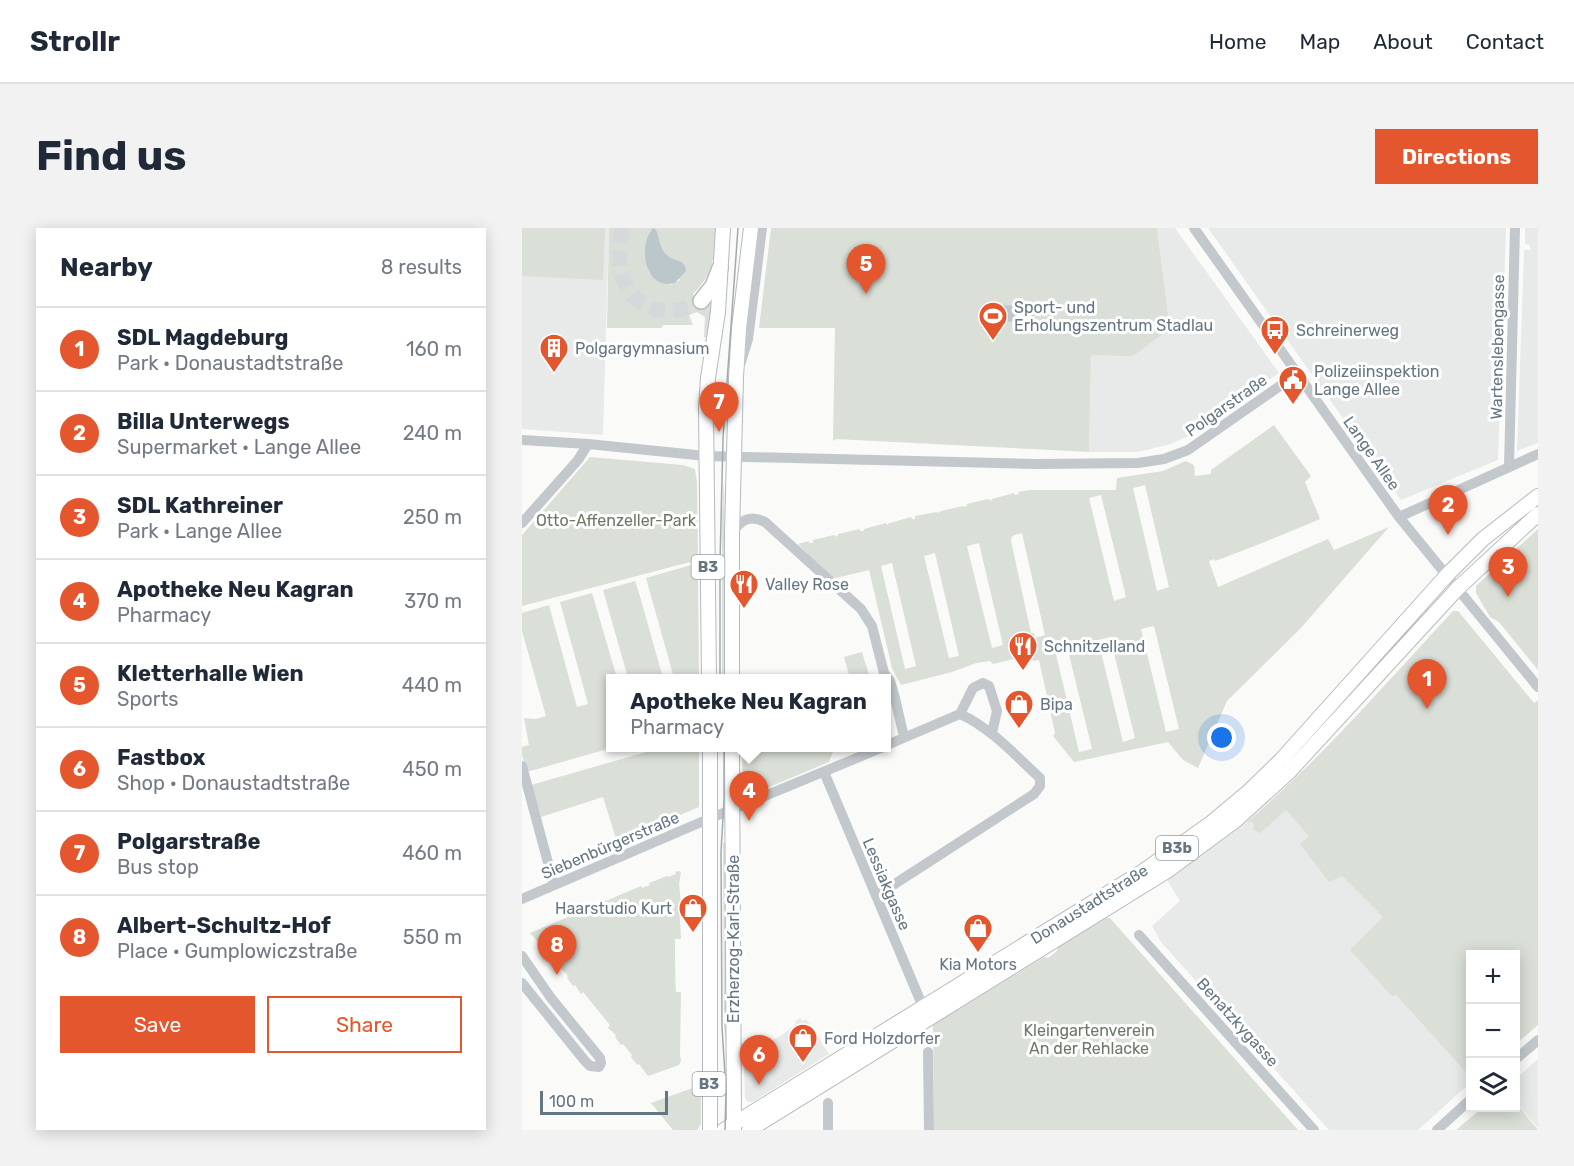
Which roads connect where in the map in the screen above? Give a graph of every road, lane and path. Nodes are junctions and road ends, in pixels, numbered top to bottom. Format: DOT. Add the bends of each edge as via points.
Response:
graph roads {
  1 [pos="723,228"];
  2 [pos="751,228"];
  3 [pos="762,228"];
  4 [pos="1194,228"];
  5 [pos="1515,228"];
  6 [pos="720,268"];
  7 [pos="700,301"];
  8 [pos="1297,374"];
  9 [pos="736,377"];
  10 [pos="522,440"];
  11 [pos="588,444"];
  12 [pos="1538,454"];
  13 [pos="706,456"];
  14 [pos="734,457"];
  15 [pos="1509,466"];
  16 [pos="1538,496"];
  17 [pos="1538,514"];
  18 [pos="1399,517"];
  19 [pos="522,523"];
  20 [pos="732,533"];
  21 [pos="1447,575"];
  22 [pos="1457,589"];
  23 [pos="709,674"];
  24 [pos="732,674"];
  25 [pos="885,674"];
  26 [pos="891,684"];
  27 [pos="1538,687"];
  28 [pos="960,714"];
  29 [pos="992,733"];
  30 [pos="904,738"];
  31 [pos="891,743"];
  32 [pos="710,752"];
  33 [pos="732,752"];
  34 [pos="870,752"];
  35 [pos="522,766"];
  36 [pos="824,772"];
  37 [pos="733,809"];
  38 [pos="710,818"];
  39 [pos="554,885"];
  40 [pos="876,896"];
  41 [pos="522,899"];
  42 [pos="1139,935"];
  43 [pos="522,956"];
  44 [pos="522,982"];
  45 [pos="923,1007"];
  46 [pos="1538,1040"];
  47 [pos="928,1052"];
  48 [pos="1517,1058"];
  49 [pos="828,1103"];
  50 [pos="1466,1104"];
  51 [pos="730,1128"];
  52 [pos="710,1130"];
  53 [pos="749,1130"];
  54 [pos="828,1130"];
  55 [pos="929,1130"];
  56 [pos="1314,1130"];
  57 [pos="1437,1130"];
  1 -- 6 [label="main road, B3"];
  2 -- 9 [label="main road, B3"];
  3 -- 9 [label="street" via="748,339"];
  4 -- 8 [label="street, Lange Allee"];
  5 -- 15 [label="street, Wartenslebengasse"];
  6 -- 7 [label="highway" via="713,286"];
  6 -- 13 [label="main road, B3" via="708,378"];
  8 -- 14 [label="street, Polgarstraße" via="1188,450 1138,463"];
  8 -- 18 [label="street, Lange Allee"];
  9 -- 14 [label="main road, B3"];
  10 -- 11 [label="street, Polgarstraße"];
  11 -- 13 [label="street, Polgarstraße"];
  11 -- 19 [label="street"];
  12 -- 15 [label="street"];
  13 -- 14 [label="street, Polgarstraße"];
  13 -- 23 [label="main road, B3"];
  14 -- 20 [label="main road, B3"];
  15 -- 18 [label="street"];
  16 -- 21 [label="main road, Donaustadtstraße / B3b"];
  17 -- 22 [label="main road, Donaustadtstraße / B3b"];
  18 -- 21 [label="street, Lange Allee"];
  20 -- 24 [label="main road, B3"];
  20 -- 25 [label="street" via="745,519 756,517 765,522 861,609 872,626"];
  21 -- 22 [label="street, Lange Allee"];
  21 -- 45 [label="main road, Donaustadtstraße / B3b" via="1281,760 1211,823 1142,872"];
  22 -- 27 [label="street, Lange Allee"];
  22 -- 53 [label="main road, Donaustadtstraße / B3b" via="1289,772 1217,835 1167,871"];
  26 -- 30 [label="street"];
  28 -- 29 [label="street"];
  28 -- 29 [label="street" via="973,688 983,683 989,686 998,711"];
  28 -- 30 [label="street"];
  29 -- 40 [label="street" via="1040,778 1040,786 1034,794"];
  30 -- 31 [label="street"];
  32 -- 38 [label="main road, Erzherzog-Karl-Straße / B3"];
  33 -- 37 [label="main road, Erzherzog-Karl-Straße / B3"];
  34 -- 36 [label="street, Siebenbürgerstraße"];
  35 -- 39 [label="street"];
  36 -- 37 [label="street, Siebenbürgerstraße"];
  36 -- 40 [label="street, Lessiakgasse"];
  37 -- 38 [label="street, Siebenbürgerstraße"];
  37 -- 51 [label="main road, Erzherzog-Karl-Straße / B3"];
  38 -- 39 [label="street, Siebenbürgerstraße"];
  38 -- 52 [label="main road, Erzherzog-Karl-Straße / B3"];
  39 -- 41 [label="street, Siebenbürgerstraße"];
  40 -- 45 [label="street, Lessiakgasse"];
  42 -- 56 [label="street, Benatzkygasse"];
  43 -- 44 [label="street" via="600,1058 598,1067 585,1061"];
  45 -- 51 [label="main road, Donaustadtstraße / B3b"];
  46 -- 48 [label="street"];
  47 -- 55 [label="street"];
  49 -- 54 [label="street"];
  50 -- 57 [label="street"];
}
